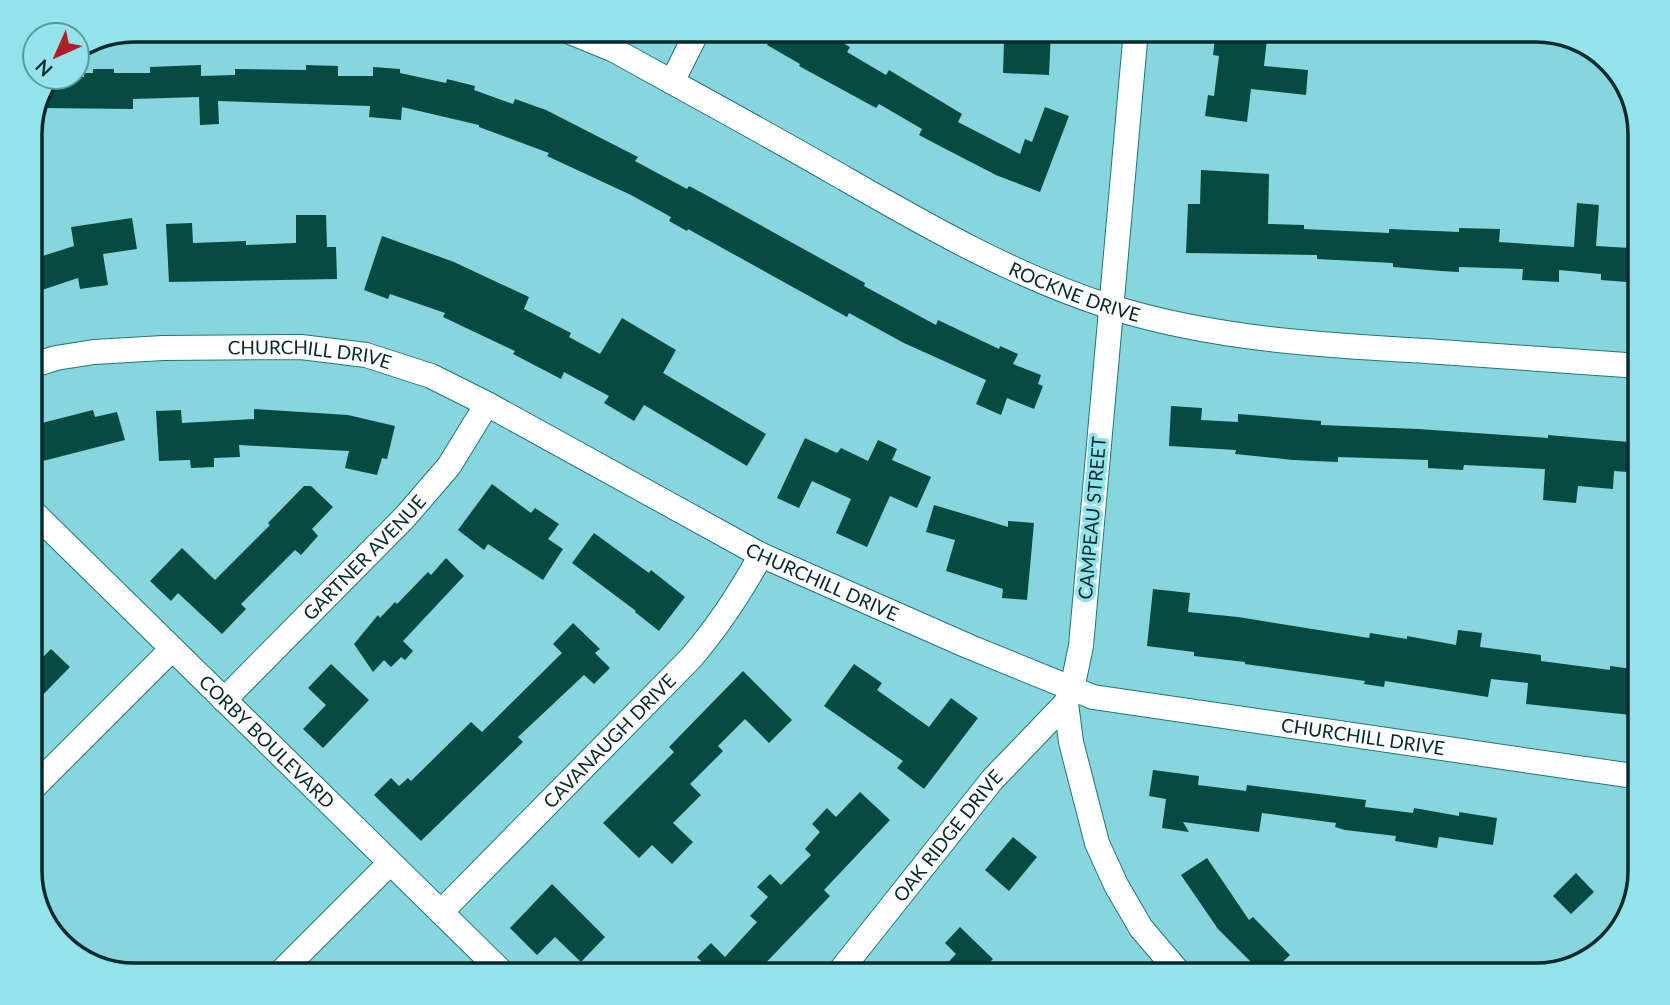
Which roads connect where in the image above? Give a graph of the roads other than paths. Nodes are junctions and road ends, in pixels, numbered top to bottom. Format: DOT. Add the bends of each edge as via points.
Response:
graph roads {
  1 [pos="594,42"];
  2 [pos="692,42"];
  3 [pos="1135,42"];
  4 [pos="672,82"];
  5 [pos="1112,307"];
  6 [pos="42,362"];
  7 [pos="1628,365"];
  8 [pos="486,404"];
  9 [pos="42,521"];
  10 [pos="761,555"];
  11 [pos="172,649"];
  12 [pos="1069,696"];
  13 [pos="224,700"];
  14 [pos="1628,775"];
  15 [pos="42,779"];
  16 [pos="390,863"];
  17 [pos="441,912"];
  18 [pos="290,963"];
  19 [pos="493,963"];
  20 [pos="847,963"];
  21 [pos="1171,963"];
  1 -- 4 [label="street, ROCKNE DRIVE"];
  2 -- 4 [label="street"];
  3 -- 5 [label="street, CAMPEAU STREET"];
  4 -- 5 [label="street, ROCKNE DRIVE" via="930,228 1009,267"];
  5 -- 7 [label="street, ROCKNE DRIVE" via="1262,338"];
  5 -- 12 [label="street, CAMPEAU STREET" via="1081,646"];
  6 -- 8 [label="street, CHURCHILL DRIVE" via="93,352 301,347 366,355 431,376"];
  8 -- 10 [label="street, CHURCHILL DRIVE"];
  8 -- 13 [label="street, GARTNER AVENUE" via="449,466 405,517"];
  9 -- 11 [label="street, CORBY BOULEVARD"];
  10 -- 12 [label="street, CHURCHILL DRIVE"];
  10 -- 17 [label="street, CAVANAUGH DRIVE" via="735,602 690,659"];
  11 -- 13 [label="street, CORBY BOULEVARD"];
  11 -- 15 [label="street"];
  12 -- 14 [label="street, CHURCHILL DRIVE"];
  12 -- 20 [label="street, OAK RIDGE DRIVE" via="992,780"];
  12 -- 21 [label="street, CAMPEAU STREET" via="1071,743 1097,843 1141,928"];
  13 -- 16 [label="street, CORBY BOULEVARD"];
  16 -- 17 [label="street, CORBY BOULEVARD"];
  16 -- 18 [label="street"];
  17 -- 19 [label="street, CORBY BOULEVARD"];
}
